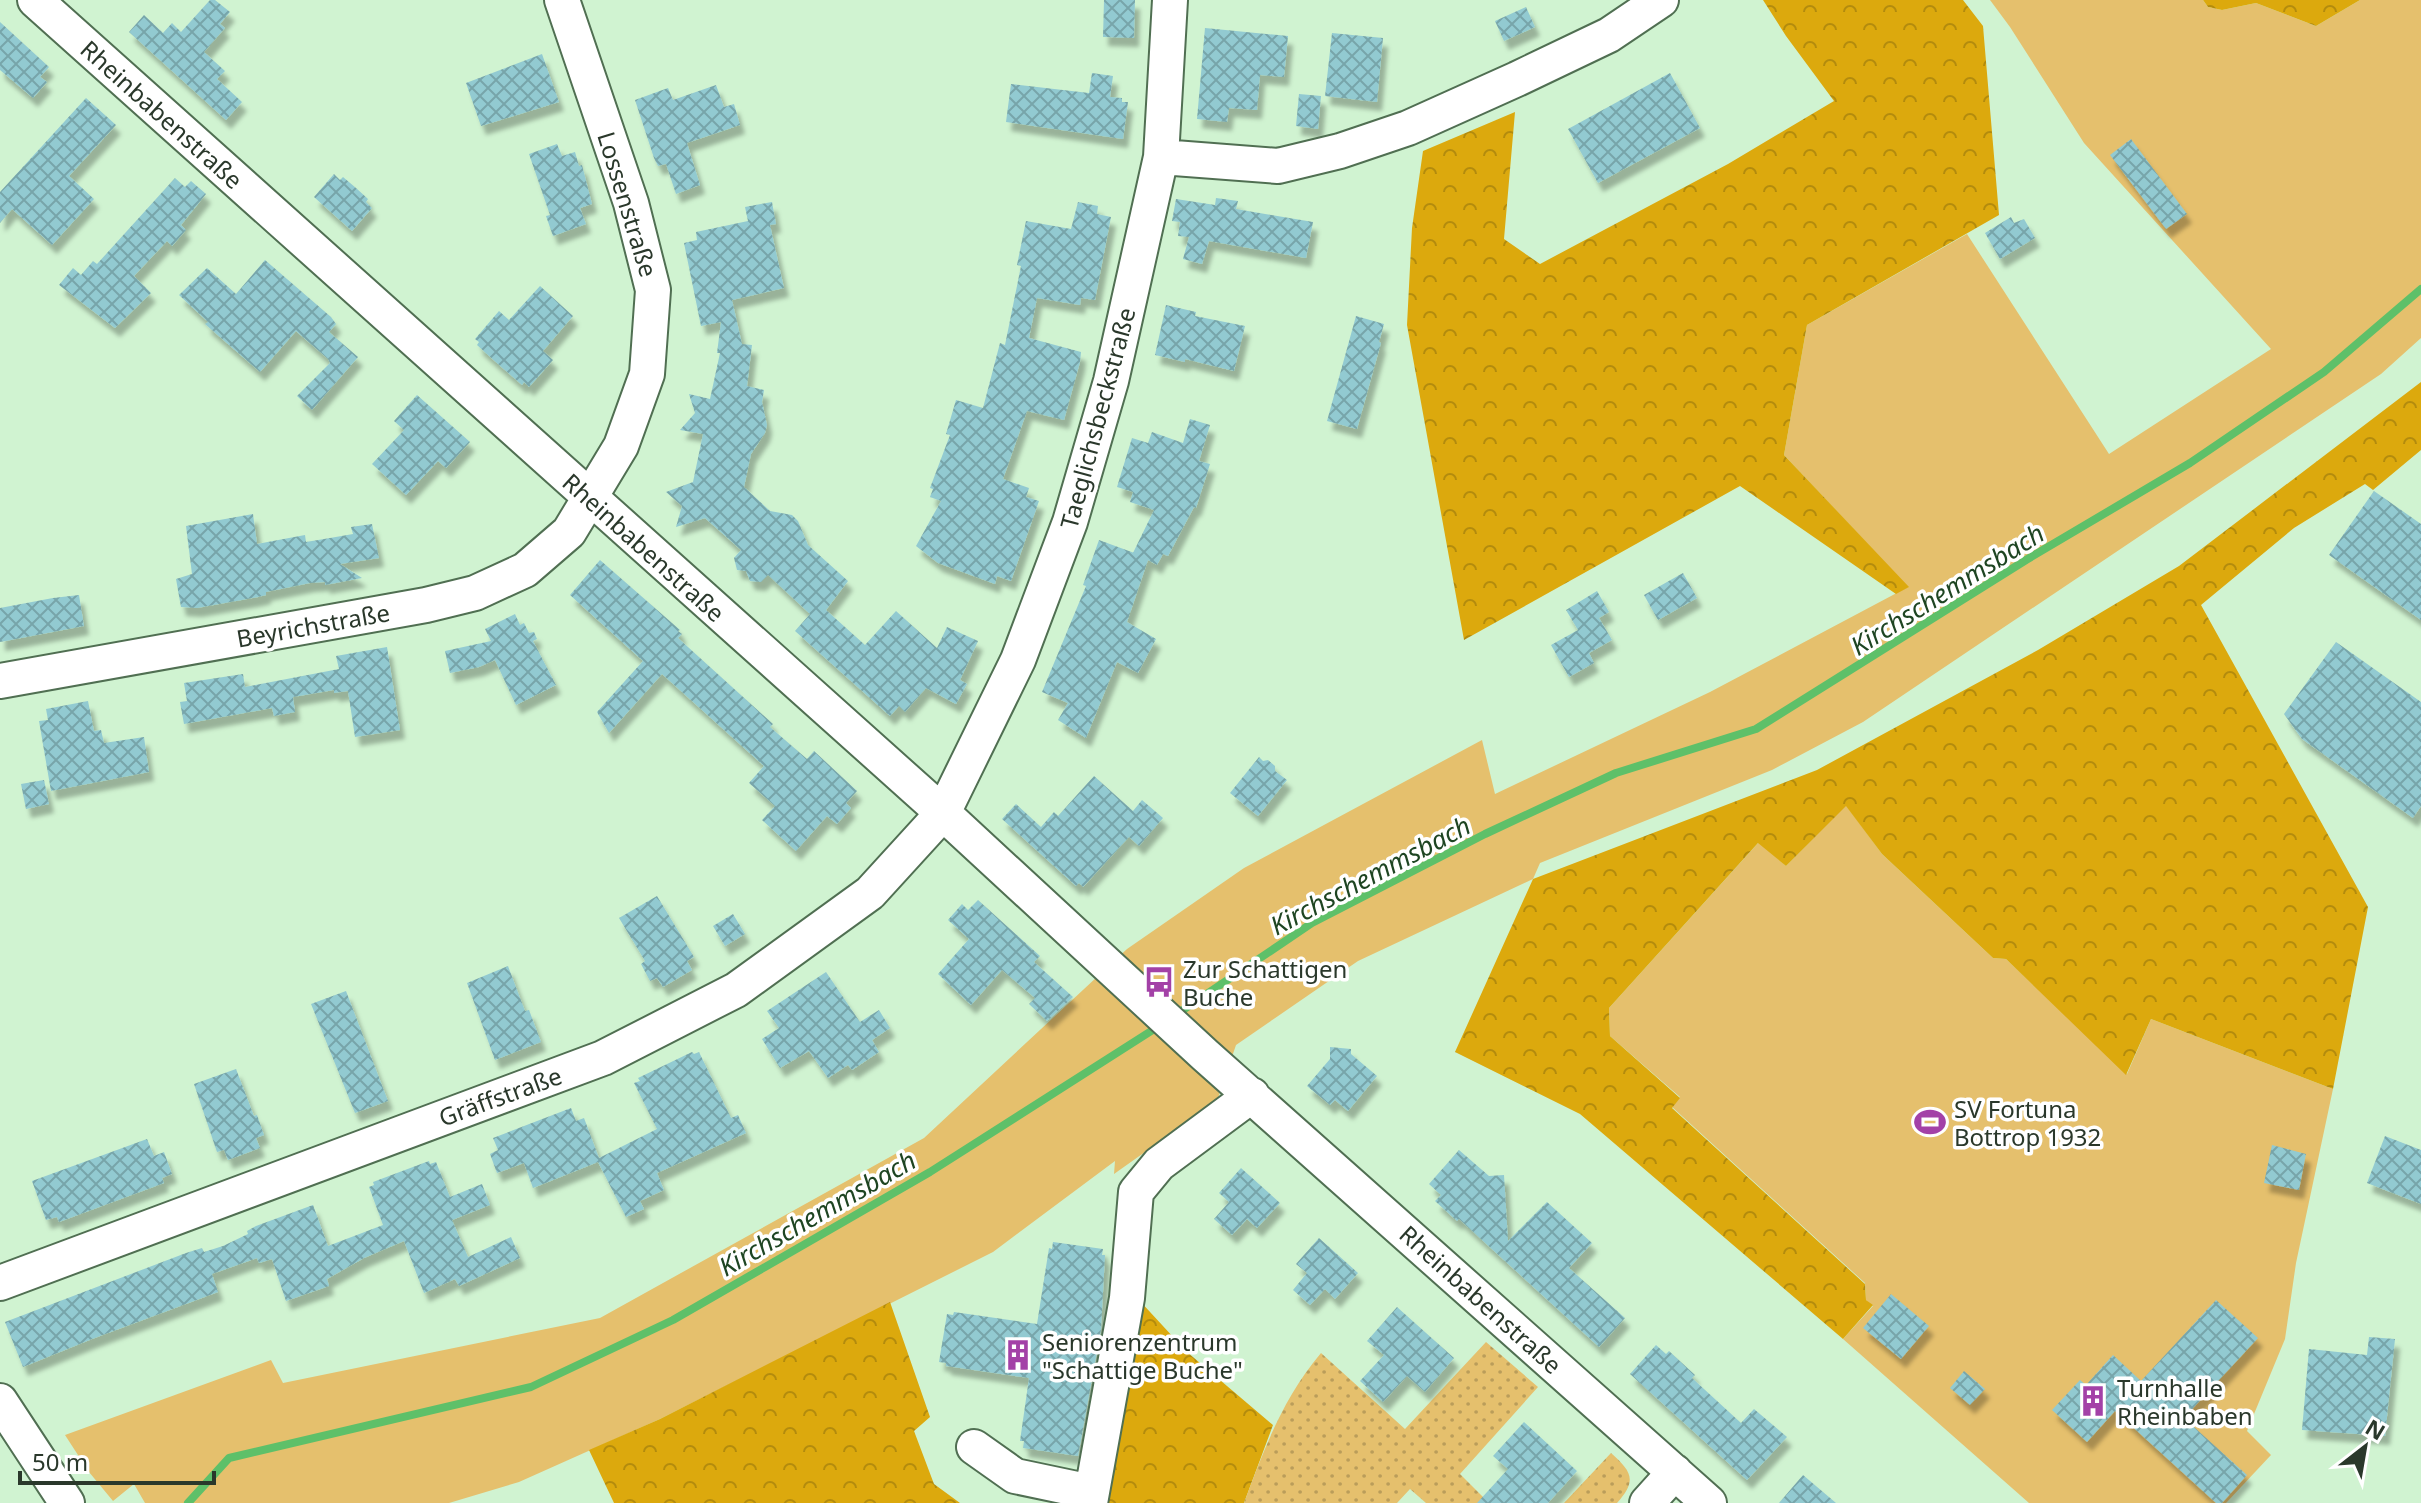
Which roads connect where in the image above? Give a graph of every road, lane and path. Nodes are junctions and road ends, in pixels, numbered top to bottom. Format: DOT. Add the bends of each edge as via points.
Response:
graph roads {
  1 [pos="35,0"];
  2 [pos="562,0"];
  3 [pos="1170,0"];
  4 [pos="1661,0"];
  5 [pos="1161,157"];
  6 [pos="590,498"];
  7 [pos="0,681"];
  8 [pos="943,813"];
  9 [pos="1252,1095"];
  10 [pos="0,1283"];
  11 [pos="0,1401"];
  12 [pos="974,1447"];
  13 [pos="1675,1472"];
  14 [pos="1090,1498"];
  15 [pos="67,1503"];
  16 [pos="1647,1503"];
  17 [pos="1709,1503"];
  1 -- 6 [label="street, Rheinbabenstraße"];
  2 -- 6 [label="street, Lossenstraße" via="631,203 653,290 647,374 621,446"];
  3 -- 5 [label="street, Taeglichsbeckstraße"];
  4 -- 5 [label="street" via="1609,35 1517,79 1408,128 1340,151 1278,166"];
  5 -- 8 [label="street, Taeglichsbeckstraße" via="1111,381 1070,522 1018,660"];
  6 -- 7 [label="street, Beyrichstraße" via="569,532 525,570 475,593"];
  6 -- 8 [label="street, Rheinbabenstraße"];
  8 -- 9 [label="street, Rheinbabenstraße"];
  8 -- 10 [label="street, Gräffstraße" via="870,893 736,990 617,1051"];
  9 -- 13 [label="street, Rheinbabenstraße"];
  9 -- 14 [label="street" via="1159,1164 1136,1192 1127,1298"];
  11 -- 15 [label="street"];
  12 -- 14 [label="street" via="1015,1476"];
  13 -- 16 [label="street"];
  13 -- 17 [label="street, Rheinbabenstraße"];
}
